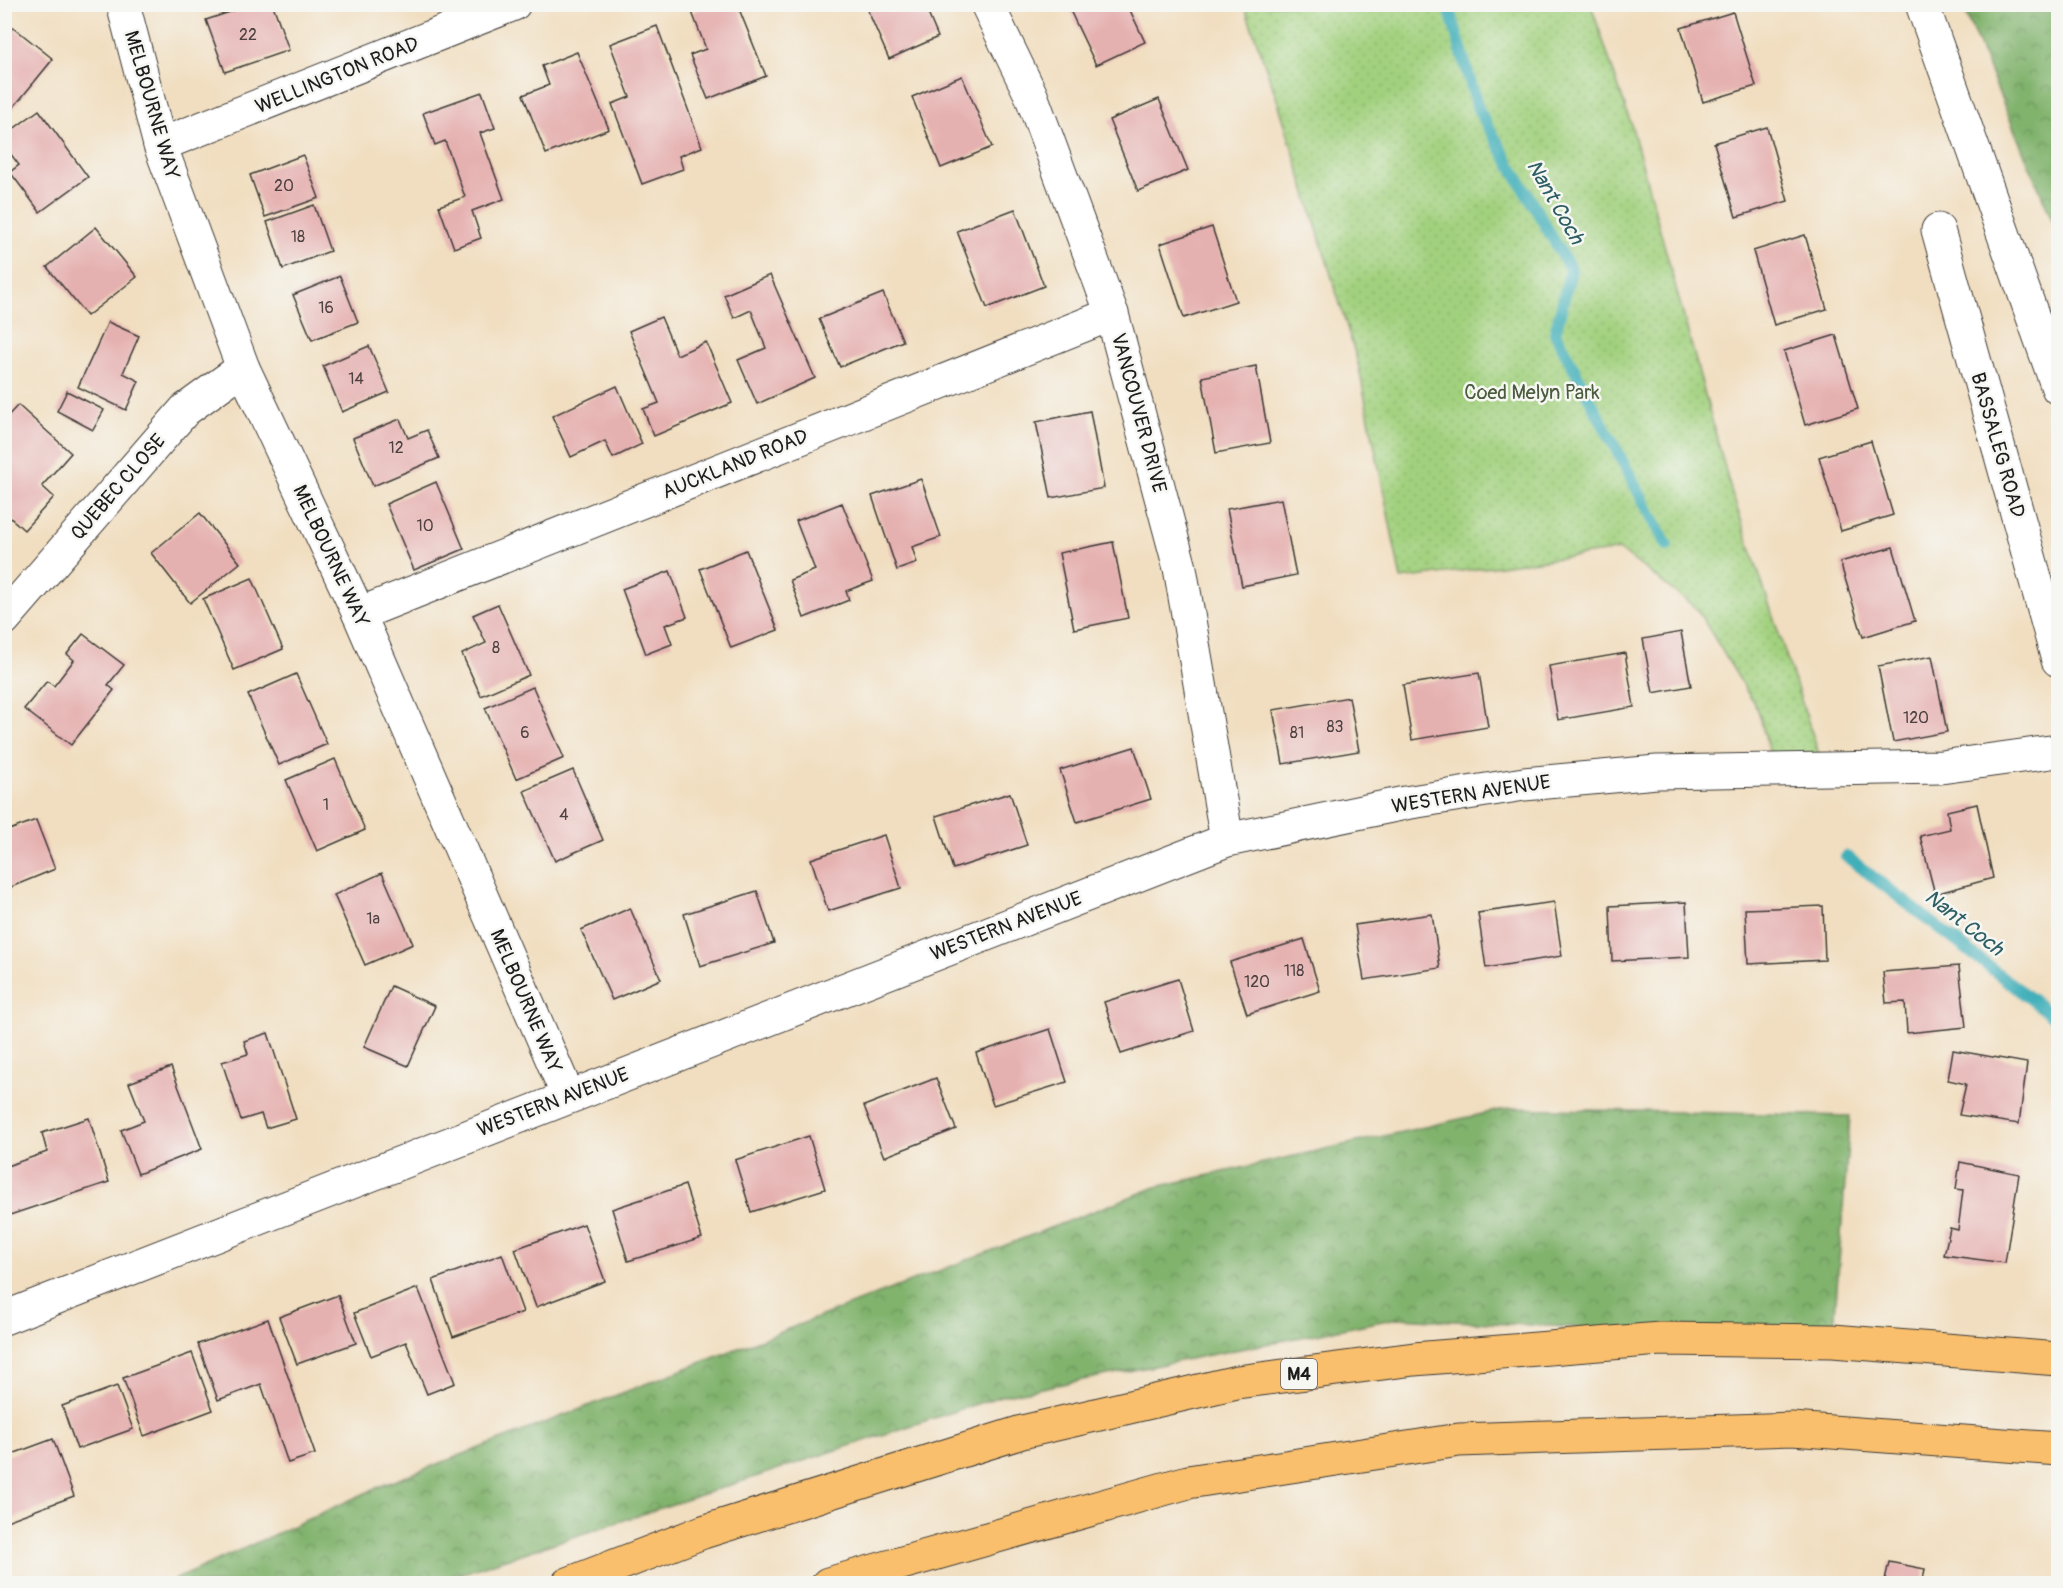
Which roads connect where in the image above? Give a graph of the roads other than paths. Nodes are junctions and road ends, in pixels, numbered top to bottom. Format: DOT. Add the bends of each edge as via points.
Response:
graph roads {
  1 [pos="123,4"];
  2 [pos="514,4"];
  3 [pos="987,4"];
  4 [pos="1922,4"];
  5 [pos="160,145"];
  6 [pos="1938,230"];
  7 [pos="1112,314"];
  8 [pos="243,368"];
  9 [pos="2058,388"];
  10 [pos="359,614"];
  11 [pos="4,619"];
  12 [pos="2058,660"];
  13 [pos="2058,751"];
  14 [pos="1227,840"];
  15 [pos="568,1096"];
  16 [pos="4,1318"];
  17 [pos="2058,1359"];
  18 [pos="2058,1449"];
  19 [pos="568,1584"];
  20 [pos="828,1584"];
  1 -- 5 [label="street, MELBOURNE WAY"];
  2 -- 5 [label="street, WELLINGTON ROAD"];
  3 -- 7 [label="street, VANCOUVER DRIVE" via="1031,95"];
  4 -- 9 [label="street"];
  5 -- 8 [label="street, MELBOURNE WAY"];
  6 -- 12 [label="street, BASSALEG ROAD"];
  7 -- 10 [label="street, AUCKLAND ROAD"];
  7 -- 14 [label="street, VANCOUVER DRIVE" via="1180,568"];
  8 -- 10 [label="street, MELBOURNE WAY"];
  8 -- 11 [label="street, QUEBEC CLOSE" via="185,410"];
  10 -- 15 [label="street, MELBOURNE WAY"];
  13 -- 14 [label="street, WESTERN AVENUE" via="1941,768 1658,772 1524,784 1404,802"];
  14 -- 15 [label="street, WESTERN AVENUE"];
  15 -- 16 [label="street, WESTERN AVENUE"];
  17 -- 19 [label="highway, M4" via="1833,1341 1660,1339 1414,1359 1237,1382 1022,1432 703,1532"];
  18 -- 20 [label="highway" via="1792,1429 1459,1440 1188,1482"];
}
